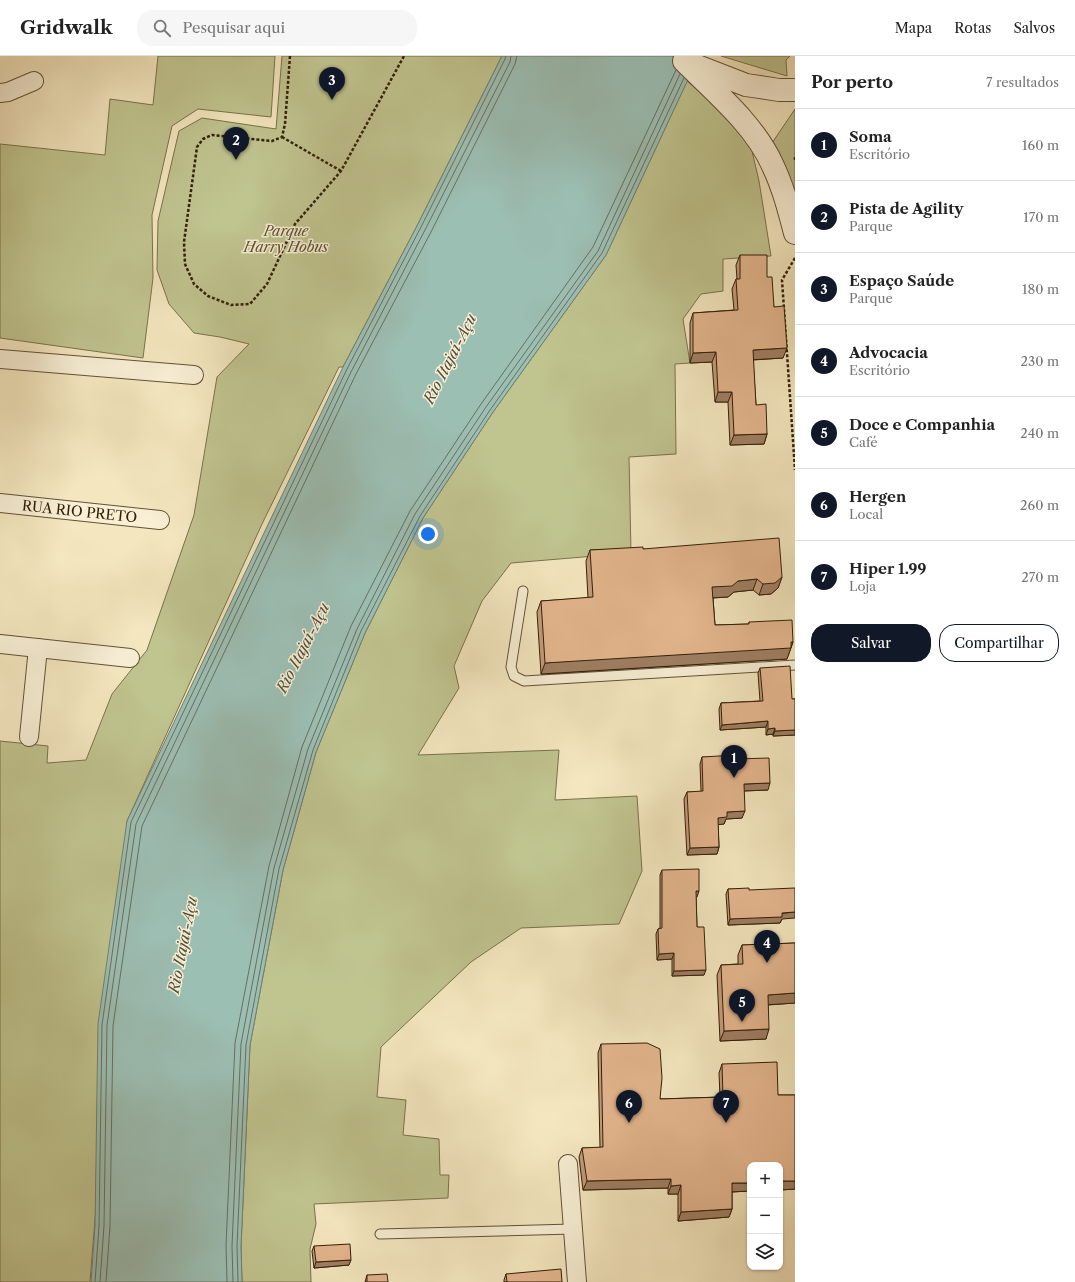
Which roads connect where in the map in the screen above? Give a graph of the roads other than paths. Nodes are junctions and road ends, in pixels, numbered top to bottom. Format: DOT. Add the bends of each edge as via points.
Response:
graph roads {
  1 [pos="679,59"];
  2 [pos="34,81"];
  3 [pos="795,90"];
  4 [pos="0,93"];
  5 [pos="795,233"];
  6 [pos="0,359"];
  7 [pos="194,375"];
  8 [pos="0,503"];
  9 [pos="160,520"];
  10 [pos="523,591"];
  11 [pos="0,644"];
  12 [pos="38,648"];
  13 [pos="130,658"];
  14 [pos="795,665"];
  15 [pos="29,737"];
  16 [pos="568,1164"];
  17 [pos="573,1229"];
  18 [pos="380,1234"];
  19 [pos="577,1282"];
  1 -- 3 [label="street" via="746,85"];
  1 -- 5 [label="street" via="740,118 758,140 773,165"];
  2 -- 4 [label="street"];
  6 -- 7 [label="street"];
  8 -- 9 [label="street, RUA RIO PRETO"];
  10 -- 14 [label="lane" via="511,667 514,676 524,681"];
  11 -- 12 [label="street"];
  12 -- 13 [label="street"];
  12 -- 15 [label="street"];
  16 -- 17 [label="street"];
  17 -- 18 [label="lane"];
  17 -- 19 [label="street"];
}
